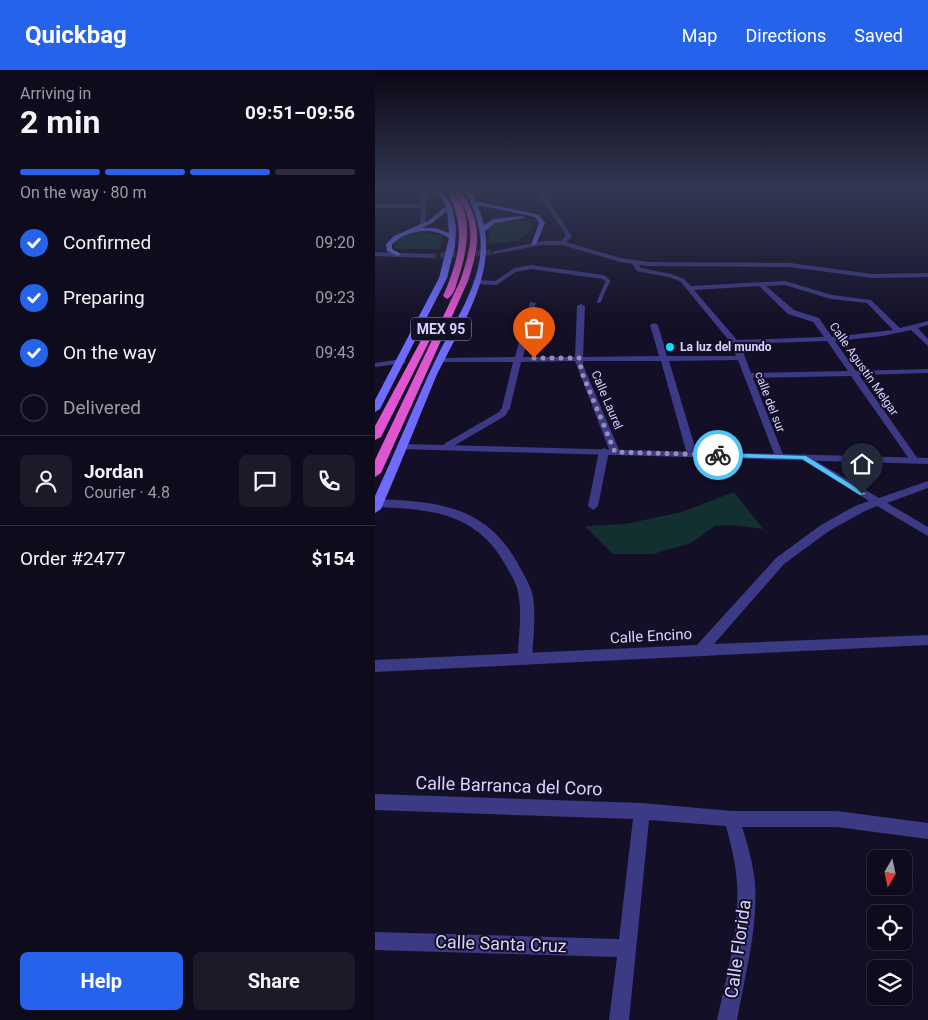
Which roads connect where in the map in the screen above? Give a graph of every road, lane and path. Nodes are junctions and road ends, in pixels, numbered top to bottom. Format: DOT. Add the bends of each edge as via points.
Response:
graph roads {
  1 [pos="404,233"];
  2 [pos="448,233"];
  3 [pos="452,233"];
  4 [pos="465,233"];
  5 [pos="474,233"];
  6 [pos="481,233"];
  7 [pos="538,233"];
  8 [pos="569,233"];
  9 [pos="453,238"];
  10 [pos="562,243"];
  11 [pos="533,244"];
  12 [pos="494,252"];
  13 [pos="375,254"];
  14 [pos="398,254"];
  15 [pos="431,256"];
  16 [pos="634,262"];
  17 [pos="928,275"];
  18 [pos="475,282"];
  19 [pos="761,285"];
  20 [pos="691,288"];
  21 [pos="865,289"];
  22 [pos="599,301"];
  23 [pos="869,301"];
  24 [pos="533,303"];
  25 [pos="581,306"];
  26 [pos="928,323"];
  27 [pos="654,326"];
  28 [pos="913,328"];
  29 [pos="898,331"];
  30 [pos="829,338"];
  31 [pos="735,342"];
  32 [pos="928,344"];
  33 [pos="579,358"];
  34 [pos="666,358"];
  35 [pos="741,358"];
  36 [pos="519,359"];
  37 [pos="440,360"];
  38 [pos="402,361"];
  39 [pos="375,365"];
  40 [pos="928,371"];
  41 [pos="855,373"];
  42 [pos="748,376"];
  43 [pos="375,408"];
  44 [pos="375,437"];
  45 [pos="447,446"];
  46 [pos="403,447"];
  47 [pos="610,451"];
  48 [pos="692,454"];
  49 [pos="779,456"];
  50 [pos="804,457"];
  51 [pos="915,461"];
  52 [pos="928,461"];
  53 [pos="376,470"];
  54 [pos="928,484"];
  55 [pos="877,502"];
  56 [pos="376,505"];
  57 [pos="593,506"];
  58 [pos="928,532"];
  59 [pos="928,640"];
  60 [pos="701,650"];
  61 [pos="525,659"];
  62 [pos="375,666"];
  63 [pos="375,802"];
  64 [pos="642,811"];
  65 [pos="732,818"];
  66 [pos="928,831"];
  67 [pos="375,941"];
  68 [pos="626,948"];
  69 [pos="619,1020"];
  70 [pos="727,1020"];
  1 -- 14 [label="main road" via="389,244 389,250"];
  2 -- 9 [label="main road"];
  3 -- 9 [label="main road"];
  4 -- 44 [label="highway, MEX 95" via="461,258 437,318"];
  5 -- 53 [label="highway, MEX 95" via="474,255 464,281"];
  6 -- 18 [label="main road" via="484,248"];
  7 -- 11 [label="main road"];
  8 -- 10 [label="street"];
  9 -- 38 [label="main road" via="443,278"];
  10 -- 11 [label="street"];
  10 -- 16 [label="street"];
  11 -- 12 [label="street"];
  13 -- 14 [label="street"];
  14 -- 15 [label="street"];
  16 -- 17 [label="street" via="790,265 872,276"];
  16 -- 20 [label="street, calle del sur" via="639,270 677,277"];
  18 -- 22 [label="lane" via="496,283 515,270 531,267 603,276 608,280"];
  18 -- 37 [label="main road"];
  19 -- 20 [label="street"];
  19 -- 23 [label="street" via="793,284 831,297"];
  19 -- 30 [label="street, Calle Agustín Melgar" via="791,312 816,320"];
  20 -- 31 [label="street, calle del sur"];
  21 -- 23 [label="street"];
  23 -- 29 [label="street"];
  24 -- 36 [label="street"];
  25 -- 33 [label="street, Calle Laurel"];
  26 -- 28 [label="street"];
  27 -- 34 [label="street"];
  28 -- 29 [label="street"];
  28 -- 32 [label="street"];
  29 -- 30 [label="street"];
  30 -- 31 [label="street"];
  30 -- 41 [label="street, Calle Agustín Melgar"];
  31 -- 35 [label="street, calle del sur"];
  33 -- 34 [label="street"];
  33 -- 36 [label="street"];
  33 -- 47 [label="street, Calle Laurel"];
  34 -- 35 [label="street"];
  34 -- 48 [label="street"];
  35 -- 42 [label="street, calle del sur"];
  36 -- 37 [label="street"];
  36 -- 45 [label="street" via="509,400 502,414"];
  37 -- 46 [label="main road"];
  38 -- 39 [label="street"];
  38 -- 43 [label="main road"];
  40 -- 41 [label="street"];
  41 -- 42 [label="street"];
  41 -- 51 [label="street, Calle Agustín Melgar"];
  42 -- 49 [label="street, calle del sur"];
  45 -- 46 [label="street"];
  45 -- 47 [label="street"];
  46 -- 56 [label="main road"];
  47 -- 48 [label="street"];
  47 -- 57 [label="street"];
  48 -- 49 [label="street"];
  49 -- 50 [label="street"];
  50 -- 51 [label="street"];
  50 -- 55 [label="street"];
  51 -- 52 [label="street"];
  54 -- 55 [label="street"];
  55 -- 58 [label="street"];
  55 -- 60 [label="street" via="825,528 780,561"];
  56 -- 61 [label="street" via="412,503 441,508 465,516 490,532 510,558 526,594"];
  59 -- 60 [label="street, Calle Encino"];
  60 -- 61 [label="street, Calle Encino"];
  61 -- 62 [label="street, Calle Encino"];
  63 -- 64 [label="street, Calle Barranca del Coro"];
  64 -- 65 [label="street, Calle Barranca del Coro"];
  64 -- 68 [label="street"];
  65 -- 66 [label="street, Calle Barranca del Coro" via="837,819"];
  65 -- 70 [label="street, Calle Florida" via="742,854 746,914"];
  67 -- 68 [label="street, Calle Santa Cruz"];
  68 -- 69 [label="street"];
}
